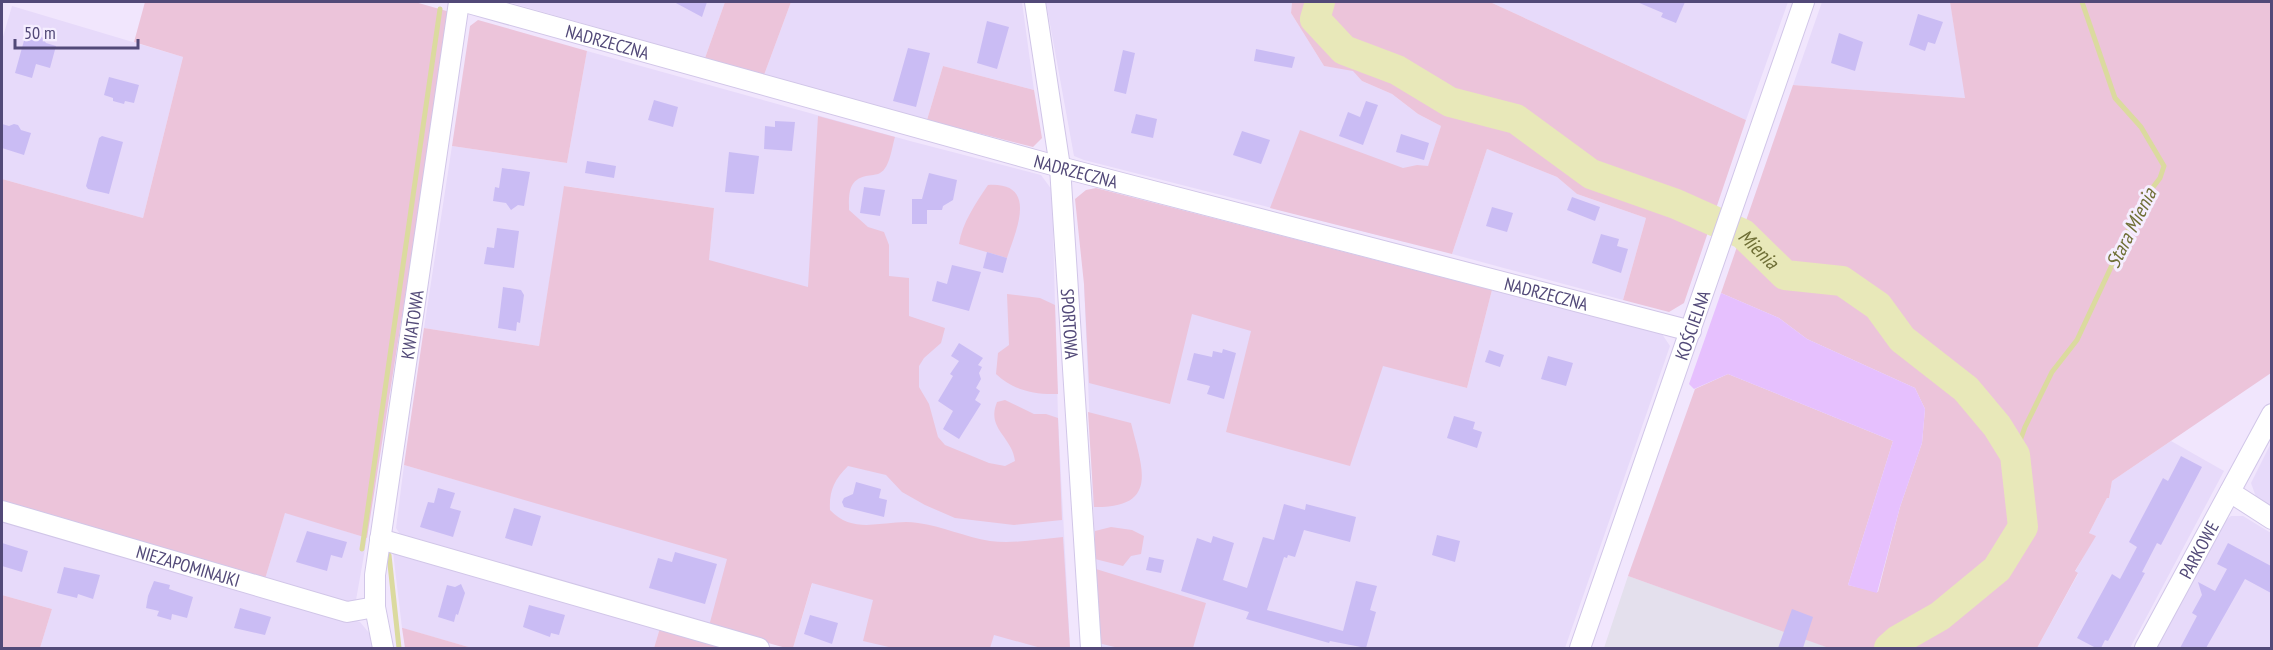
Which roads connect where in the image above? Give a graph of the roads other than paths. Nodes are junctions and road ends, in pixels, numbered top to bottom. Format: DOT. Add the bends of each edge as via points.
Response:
graph roads {
  1 [pos="459,2"];
  2 [pos="465,2"];
  3 [pos="1035,2"];
  4 [pos="1804,2"];
  5 [pos="1060,167"];
  6 [pos="1690,331"];
  7 [pos="2271,414"];
  8 [pos="2230,492"];
  9 [pos="2,511"];
  10 [pos="2271,519"];
  11 [pos="380,539"];
  12 [pos="375,607"];
  13 [pos="382,648"];
  14 [pos="759,648"];
  15 [pos="1091,648"];
  16 [pos="1580,648"];
  17 [pos="2145,648"];
  1 -- 11 [label="street, KWIATOWA"];
  2 -- 5 [label="street, NADRZECZNA"];
  3 -- 5 [label="street, SPORTOWA"];
  4 -- 6 [label="street, KOŚCIELNA"];
  5 -- 6 [label="street, NADRZECZNA"];
  5 -- 15 [label="street, SPORTOWA"];
  6 -- 16 [label="street, KOŚCIELNA"];
  7 -- 8 [label="street, PARKOWE"];
  8 -- 10 [label="street"];
  8 -- 17 [label="street, PARKOWE"];
  9 -- 12 [label="street, NIEZAPOMINAJKI" via="347,612"];
  11 -- 12 [label="street, KWIATOWA"];
  11 -- 14 [label="street"];
  12 -- 13 [label="street, KWIATOWA"];
}
